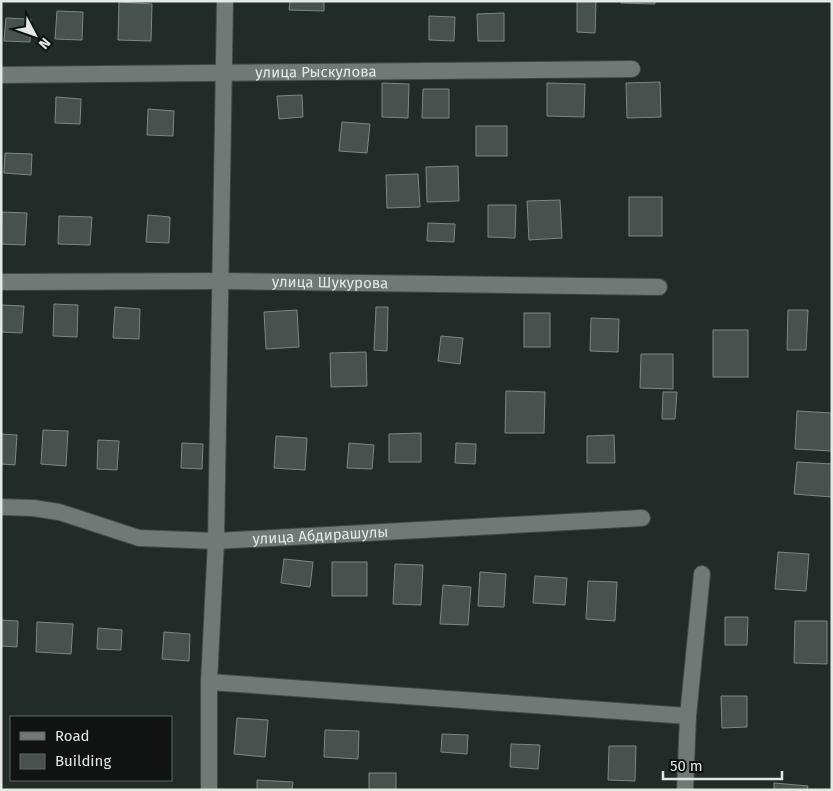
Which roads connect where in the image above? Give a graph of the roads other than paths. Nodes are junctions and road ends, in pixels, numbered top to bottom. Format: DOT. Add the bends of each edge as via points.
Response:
graph roads {
  1 [pos="225,1"];
  2 [pos="632,68"];
  3 [pos="224,74"];
  4 [pos="1,75"];
  5 [pos="221,281"];
  6 [pos="1,282"];
  7 [pos="660,287"];
  8 [pos="1,507"];
  9 [pos="642,518"];
  10 [pos="216,541"];
  11 [pos="702,574"];
  12 [pos="209,682"];
  13 [pos="688,716"];
  14 [pos="209,790"];
  15 [pos="685,790"];
  1 -- 3 [label="street"];
  2 -- 3 [label="street, улица Рыскулова"];
  3 -- 4 [label="street, улица Рыскулова"];
  3 -- 5 [label="street"];
  5 -- 6 [label="street, улица Шукурова"];
  5 -- 7 [label="street, улица Шукурова"];
  5 -- 10 [label="street"];
  8 -- 10 [label="street, улица Абдирашулы" via="59,512 139,538"];
  9 -- 10 [label="street, улица Абдирашулы"];
  10 -- 12 [label="street"];
  11 -- 13 [label="street"];
  12 -- 13 [label="street"];
  12 -- 14 [label="street"];
  13 -- 15 [label="street"];
}
